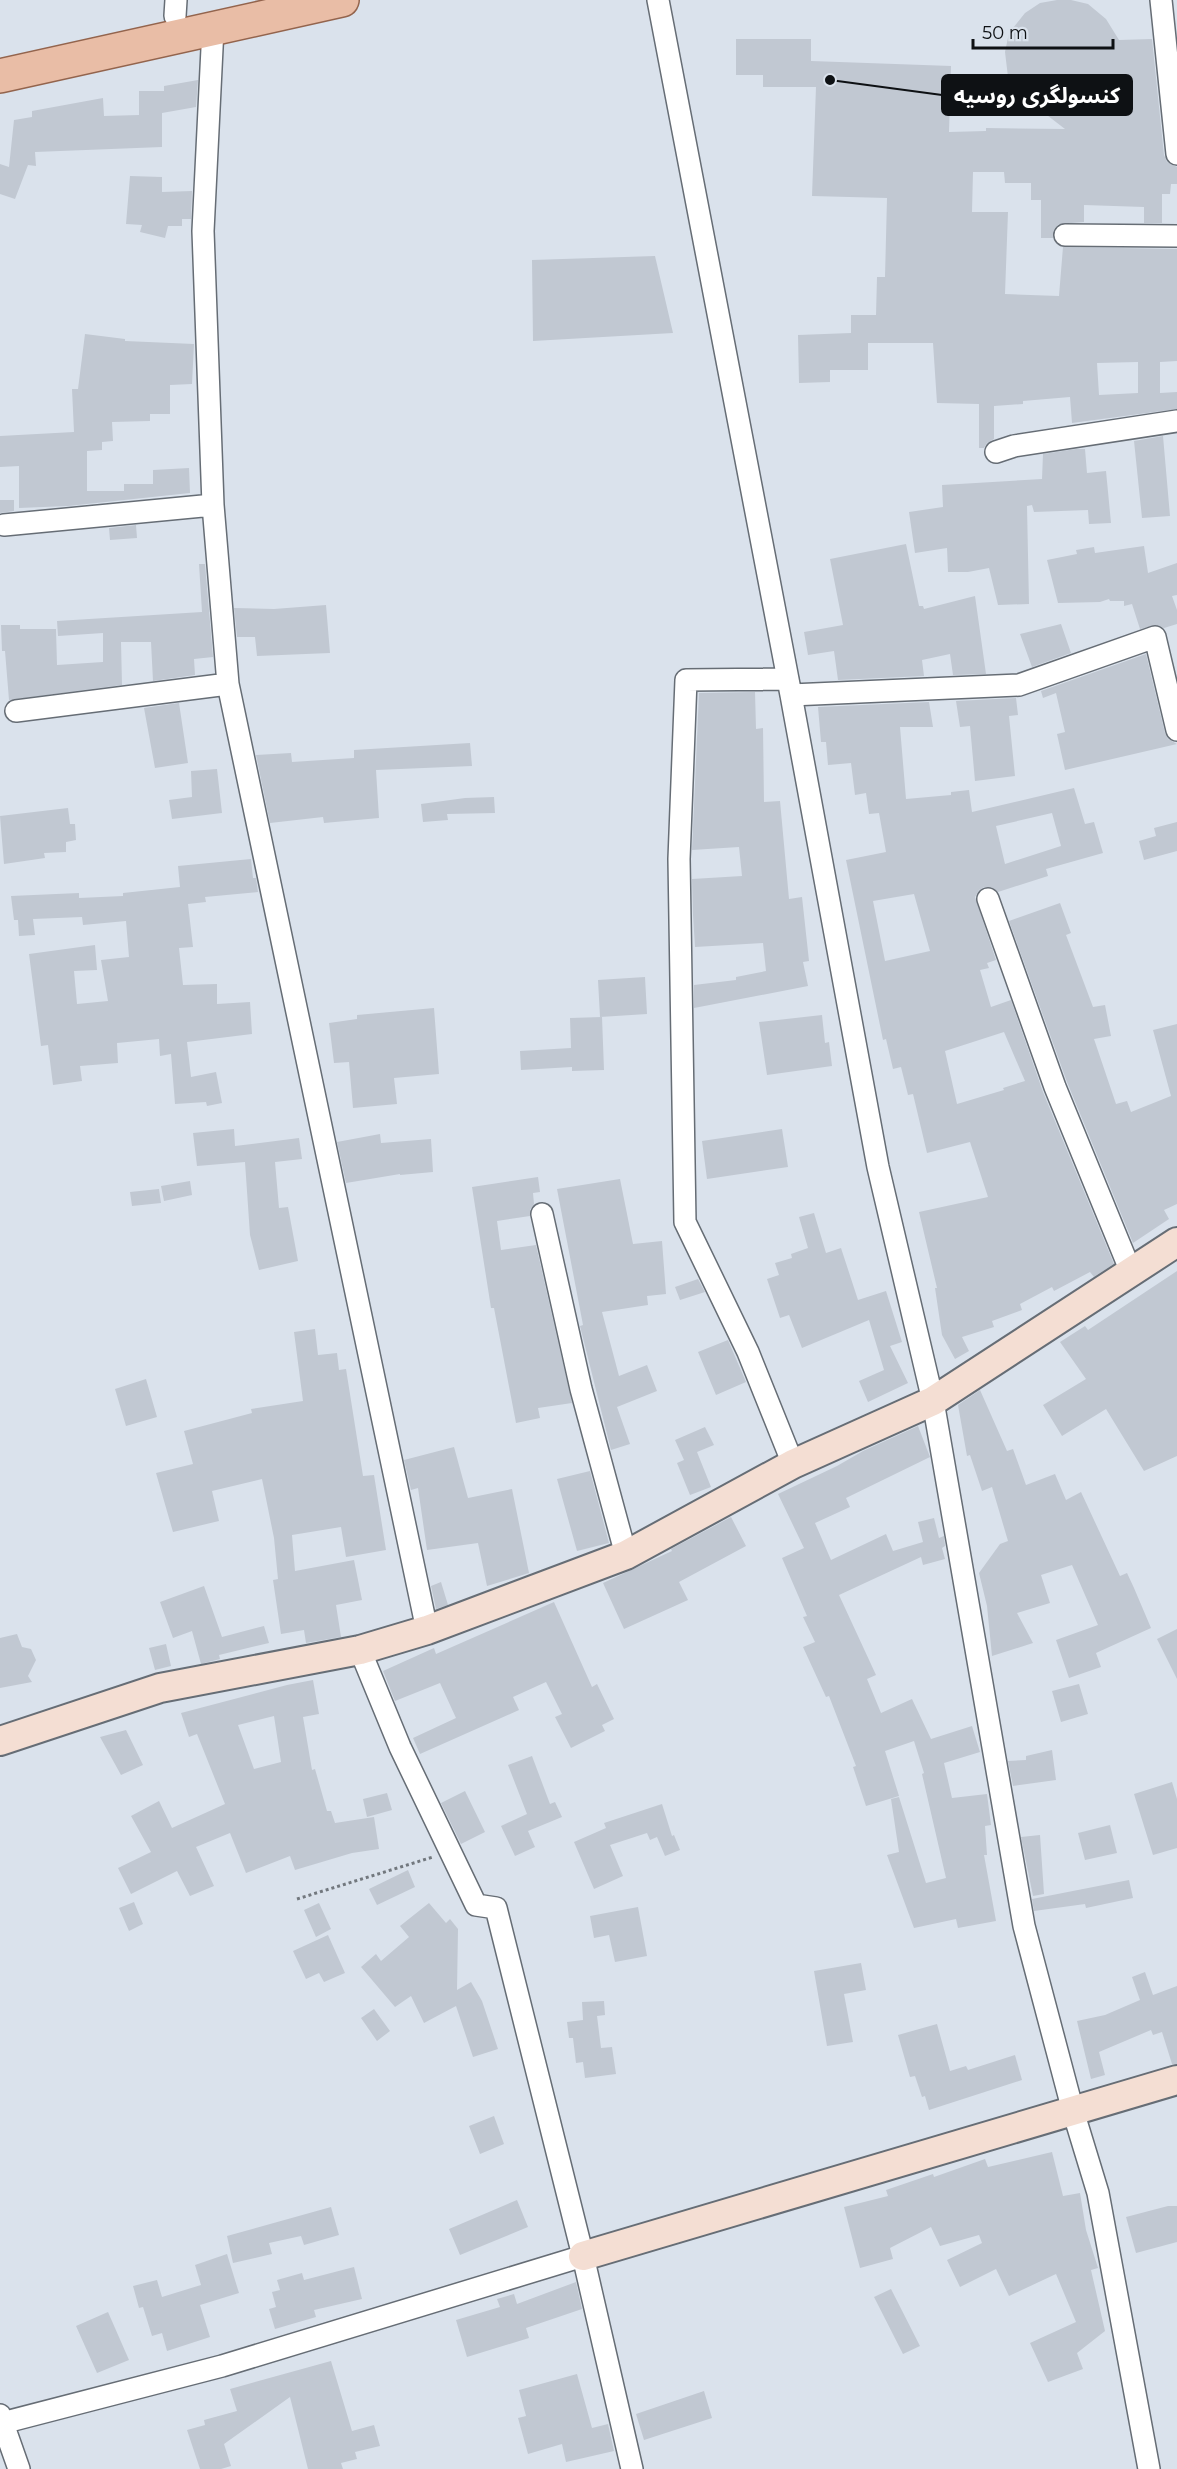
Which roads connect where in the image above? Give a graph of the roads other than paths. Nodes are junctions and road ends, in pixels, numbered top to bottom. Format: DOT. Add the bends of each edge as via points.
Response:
graph roads {
  1 [pos="251,0"];
  2 [pos="342,0"];
  3 [pos="658,0"];
  4 [pos="1161,0"];
  5 [pos="175,8"];
  6 [pos="213,28"];
  7 [pos="0,54"];
  8 [pos="0,75"];
  9 [pos="1177,154"];
  10 [pos="1065,235"];
  11 [pos="1177,236"];
  12 [pos="1177,421"];
  13 [pos="996,452"];
  14 [pos="213,505"];
  15 [pos="4,525"];
  16 [pos="228,684"];
  17 [pos="790,687"];
  18 [pos="16,711"];
  19 [pos="1177,730"];
  20 [pos="988,900"];
  21 [pos="542,1214"];
  22 [pos="1177,1242"];
  23 [pos="1131,1272"];
  24 [pos="933,1401"];
  25 [pos="794,1464"];
  26 [pos="626,1555"];
  27 [pos="427,1630"];
  28 [pos="360,1650"];
  29 [pos="0,1741"];
  30 [pos="1177,2080"];
  31 [pos="1073,2111"];
  32 [pos="583,2256"];
  33 [pos="1,2419"];
  34 [pos="19,2469"];
  35 [pos="632,2469"];
  36 [pos="1149,2469"];
  1 -- 5 [label="main road"];
  2 -- 6 [label="main road"];
  3 -- 17 [label="street"];
  4 -- 9 [label="street"];
  5 -- 7 [label="main road"];
  6 -- 8 [label="main road"];
  6 -- 14 [label="street" via="203,231"];
  10 -- 11 [label="street"];
  12 -- 13 [label="street"];
  14 -- 15 [label="street"];
  14 -- 16 [label="street"];
  16 -- 18 [label="street"];
  16 -- 27 [label="street"];
  17 -- 19 [label="street" via="1018,685 1155,637"];
  17 -- 24 [label="street" via="878,1167"];
  17 -- 25 [label="street" via="687,680 679,859 685,1222 748,1352"];
  20 -- 23 [label="street" via="1054,1087"];
  21 -- 26 [label="street" via="581,1389"];
  22 -- 23 [label="street"];
  23 -- 24 [label="street"];
  24 -- 25 [label="street"];
  24 -- 31 [label="street" via="1024,1926"];
  25 -- 26 [label="street"];
  26 -- 27 [label="street"];
  27 -- 28 [label="street"];
  28 -- 29 [label="street" via="160,1688"];
  28 -- 32 [label="street" via="400,1747 476,1905 496,1908"];
  30 -- 31 [label="street"];
  31 -- 32 [label="street"];
  31 -- 36 [label="street" via="1098,2193"];
  32 -- 33 [label="street" via="222,2366"];
  32 -- 35 [label="street"];
  33 -- 34 [label="street"];
}
